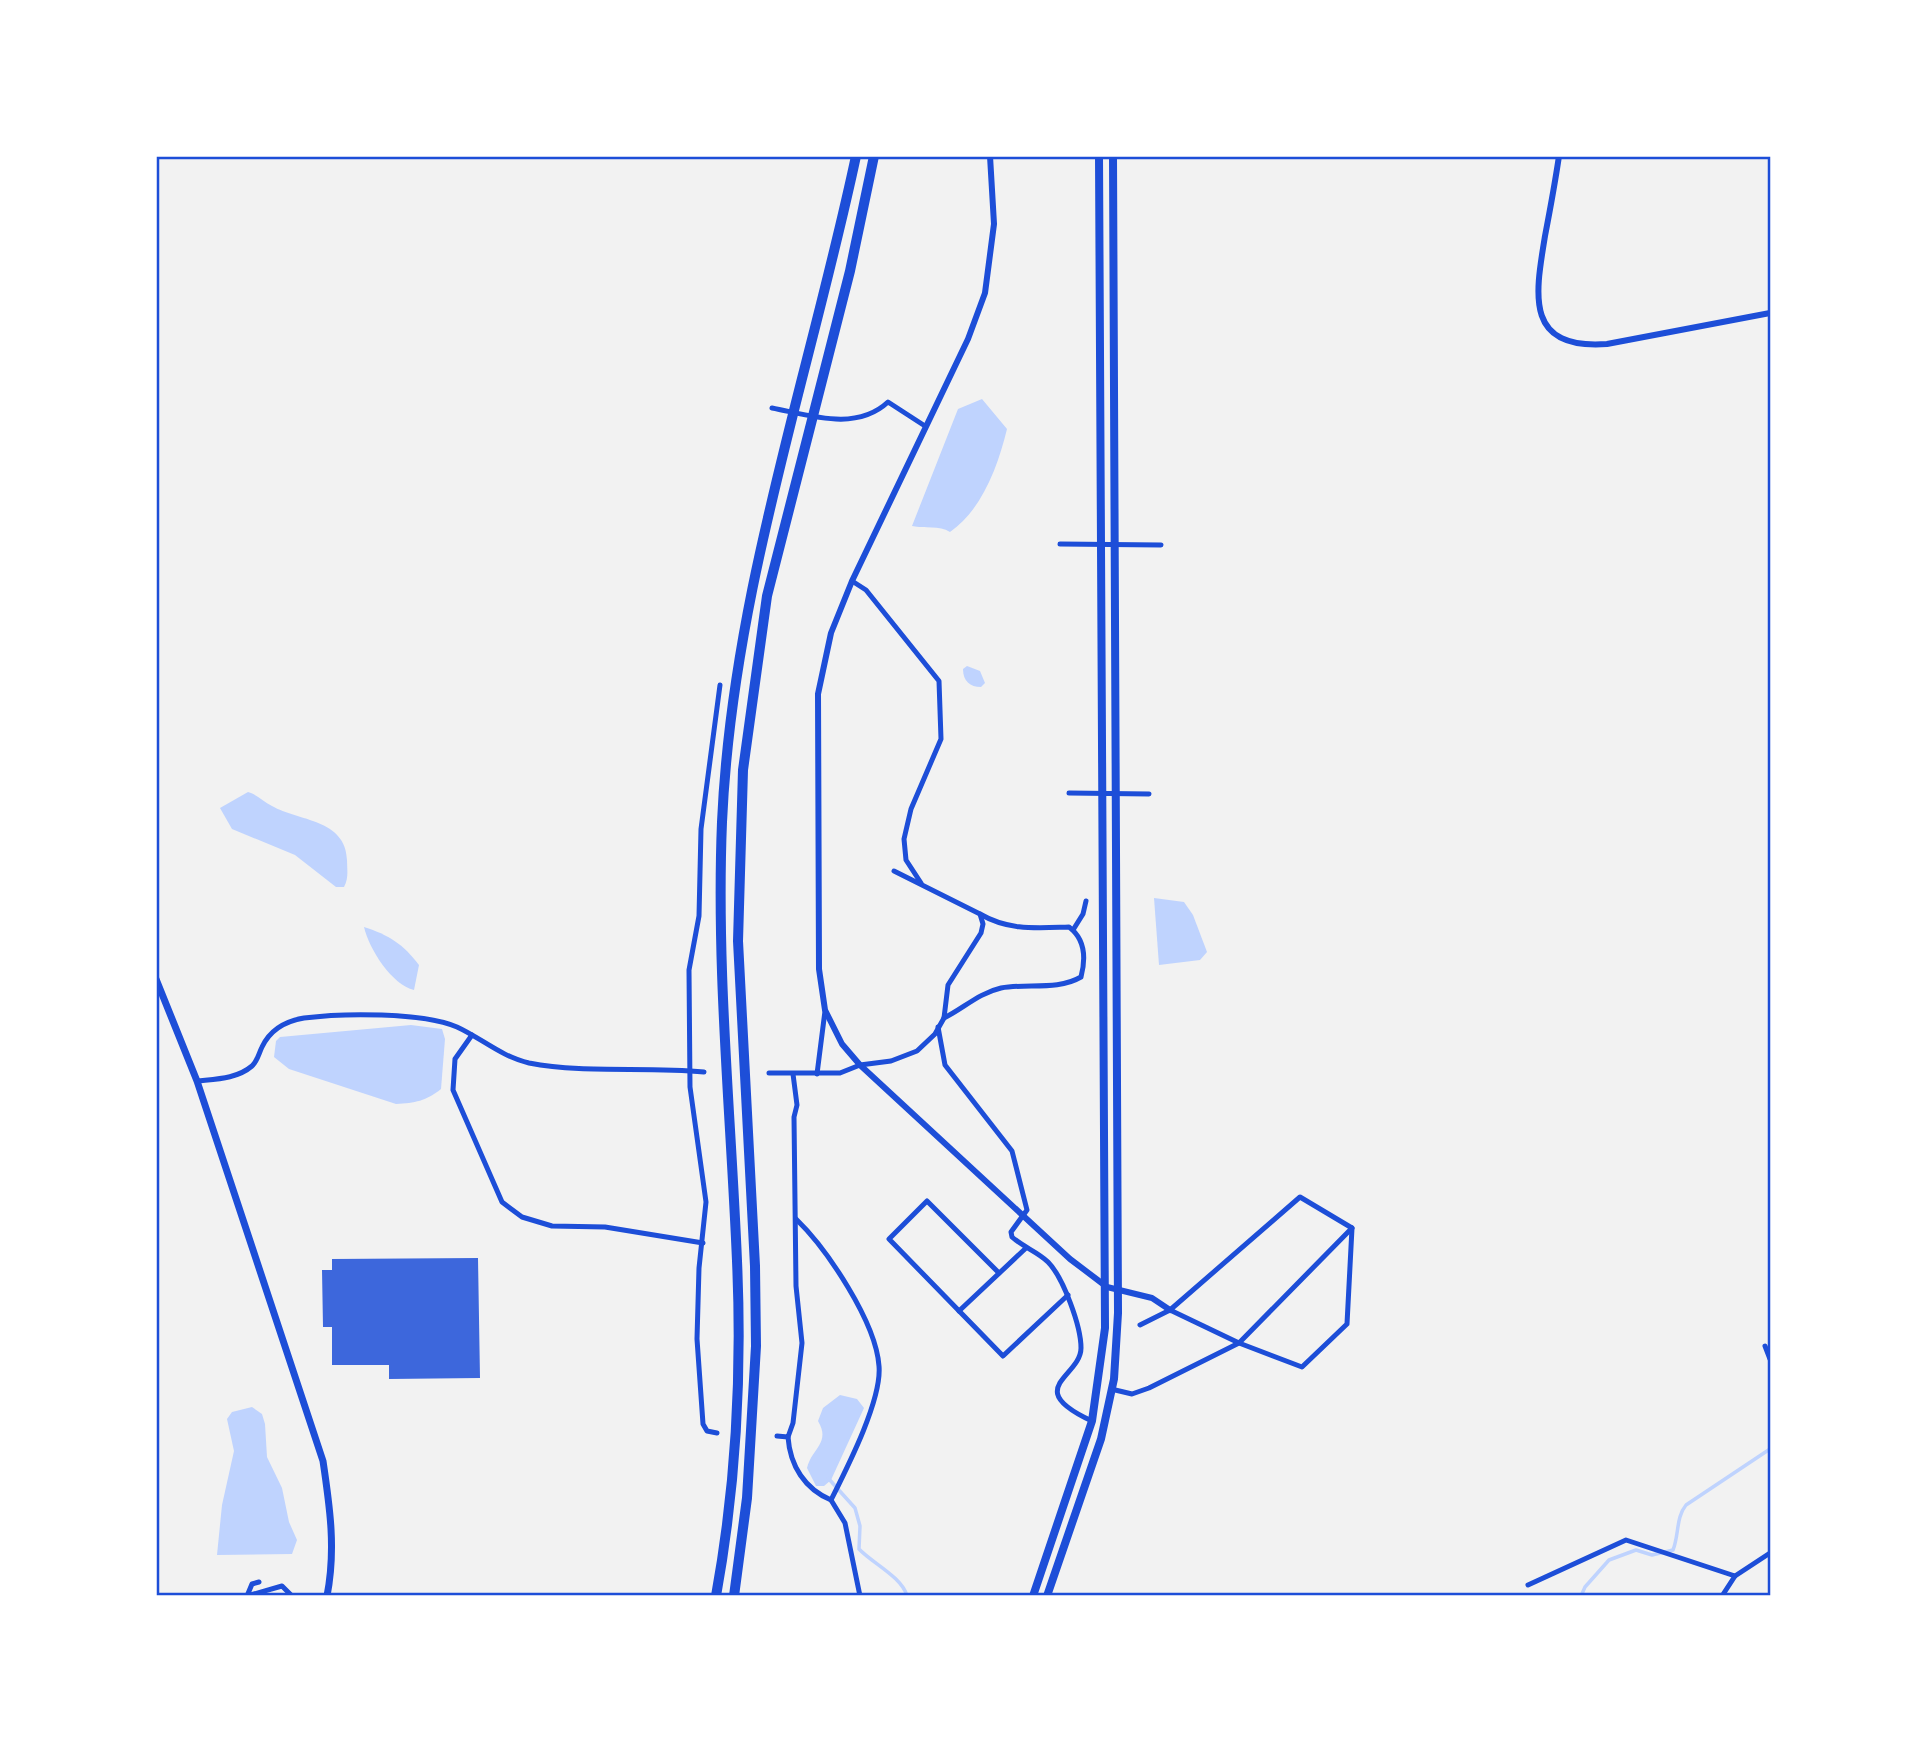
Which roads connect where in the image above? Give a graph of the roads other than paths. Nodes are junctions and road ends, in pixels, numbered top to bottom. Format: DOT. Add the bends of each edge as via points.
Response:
graph roads {
  1 [pos="856,156"];
  2 [pos="874,156"];
  3 [pos="990,156"];
  4 [pos="1099,156"];
  5 [pos="1113,156"];
  6 [pos="1559,156"];
  7 [pos="1770,313"];
  8 [pos="772,408"];
  9 [pos="925,426"];
  10 [pos="1060,544"];
  11 [pos="1161,545"];
  12 [pos="852,582"];
  13 [pos="720,685"];
  14 [pos="1069,793"];
  15 [pos="1149,794"];
  16 [pos="894,871"];
  17 [pos="923,885"];
  18 [pos="1086,901"];
  19 [pos="979,914"];
  20 [pos="1073,930"];
  21 [pos="156,979"];
  22 [pos="825,1010"];
  23 [pos="944,1018"];
  24 [pos="939,1027"];
  25 [pos="472,1035"];
  26 [pos="860,1065"];
  27 [pos="691,1071"];
  28 [pos="704,1072"];
  29 [pos="769,1073"];
  30 [pos="793,1074"];
  31 [pos="817,1074"];
  32 [pos="197,1081"];
  33 [pos="1025,1216"];
  34 [pos="796,1219"];
  35 [pos="1352,1228"];
  36 [pos="703,1243"];
  37 [pos="1026,1248"];
  38 [pos="999,1273"];
  39 [pos="1107,1287"];
  40 [pos="1118,1288"];
  41 [pos="1068,1295"];
  42 [pos="1170,1310"];
  43 [pos="959,1311"];
  44 [pos="1140,1325"];
  45 [pos="1239,1343"];
  46 [pos="1765,1346"];
  47 [pos="1770,1359"];
  48 [pos="1111,1390"];
  49 [pos="1092,1421"];
  50 [pos="717,1433"];
  51 [pos="777,1436"];
  52 [pos="788,1437"];
  53 [pos="831,1500"];
  54 [pos="1770,1553"];
  55 [pos="1735,1576"];
  56 [pos="259,1582"];
  57 [pos="1528,1586"];
  58 [pos="247,1596"];
  59 [pos="292,1596"];
  60 [pos="327,1596"];
  61 [pos="716,1596"];
  62 [pos="734,1596"];
  63 [pos="860,1596"];
  64 [pos="1033,1596"];
  65 [pos="1047,1596"];
  66 [pos="1722,1596"];
  1 -- 61 [label="highway" via="752,582 726,768 721,967 738,1343 731,1498"];
  2 -- 62 [label="highway" via="850,271 767,596 743,770 738,941 756,1346 747,1498"];
  3 -- 9 [label="street" via="995,224 985,293"];
  4 -- 39 [label="main road"];
  5 -- 40 [label="main road"];
  6 -- 7 [label="street" via="1537,304 1557,337 1580,346 1607,344"];
  8 -- 9 [label="street" via="842,421 877,412 888,402"];
  9 -- 12 [label="street"];
  10 -- 11 [label="street"];
  12 -- 17 [label="street" via="866,590 939,681 941,739 911,809 904,839 906,860"];
  12 -- 22 [label="street" via="831,633 818,694 817,908"];
  13 -- 27 [label="street" via="701,829 699,916 689,970"];
  14 -- 15 [label="street"];
  16 -- 17 [label="street"];
  17 -- 19 [label="street"];
  18 -- 20 [label="street"];
  19 -- 20 [label="street" via="1015,929"];
  19 -- 23 [label="street" via="981,933 948,985"];
  20 -- 23 [label="street" via="1082,942 1081,977 1062,984 998,989 976,996"];
  21 -- 32 [label="main road"];
  22 -- 26 [label="street" via="842,1044"];
  22 -- 31 [label="street"];
  23 -- 24 [label="street"];
  24 -- 26 [label="street" via="917,1051 891,1061"];
  24 -- 33 [label="street" via="945,1065 1012,1152"];
  25 -- 27 [label="street" via="524,1062"];
  25 -- 32 [label="street" via="436,1019 409,1016 306,1018 274,1030 254,1065 231,1077"];
  25 -- 36 [label="street" via="455,1059 453,1090 502,1202 522,1217 552,1226 605,1227"];
  26 -- 31 [label="street" via="841,1073"];
  26 -- 33 [label="street"];
  27 -- 28 [label="street"];
  27 -- 36 [label="street" via="706,1202"];
  29 -- 30 [label="street"];
  30 -- 31 [label="street"];
  30 -- 34 [label="street"];
  32 -- 60 [label="main road" via="323,1461 333,1521"];
  33 -- 37 [label="street" via="1011,1232"];
  33 -- 39 [label="street"];
  34 -- 52 [label="street" via="802,1360"];
  34 -- 53 [label="street" via="859,1304 880,1365 874,1404"];
  35 -- 42 [label="street" via="1300,1196"];
  35 -- 45 [label="street"];
  35 -- 45 [label="street" via="1347,1324 1301,1367"];
  36 -- 50 [label="street" via="698,1352 703,1424 707,1431"];
  37 -- 38 [label="street"];
  37 -- 41 [label="street" via="1049,1262"];
  38 -- 43 [label="street"];
  38 -- 43 [label="street" via="927,1201 889,1239"];
  39 -- 40 [label="street"];
  39 -- 49 [label="main road"];
  40 -- 42 [label="street" via="1152,1298"];
  40 -- 48 [label="main road"];
  41 -- 43 [label="street" via="1003,1356"];
  41 -- 49 [label="street" via="1082,1348 1058,1388 1060,1398 1074,1413"];
  42 -- 44 [label="street"];
  42 -- 45 [label="street"];
  45 -- 48 [label="street" via="1132,1394"];
  46 -- 47 [label="street"];
  48 -- 65 [label="main road" via="1085,1491"];
  49 -- 64 [label="main road"];
  51 -- 52 [label="street"];
  52 -- 53 [label="street" via="801,1477 817,1494"];
  53 -- 63 [label="street" via="845,1523"];
  54 -- 55 [label="street"];
  55 -- 57 [label="street" via="1626,1540"];
  55 -- 66 [label="street"];
  56 -- 58 [label="street" via="252,1584"];
  58 -- 59 [label="street" via="282,1586"];
}
